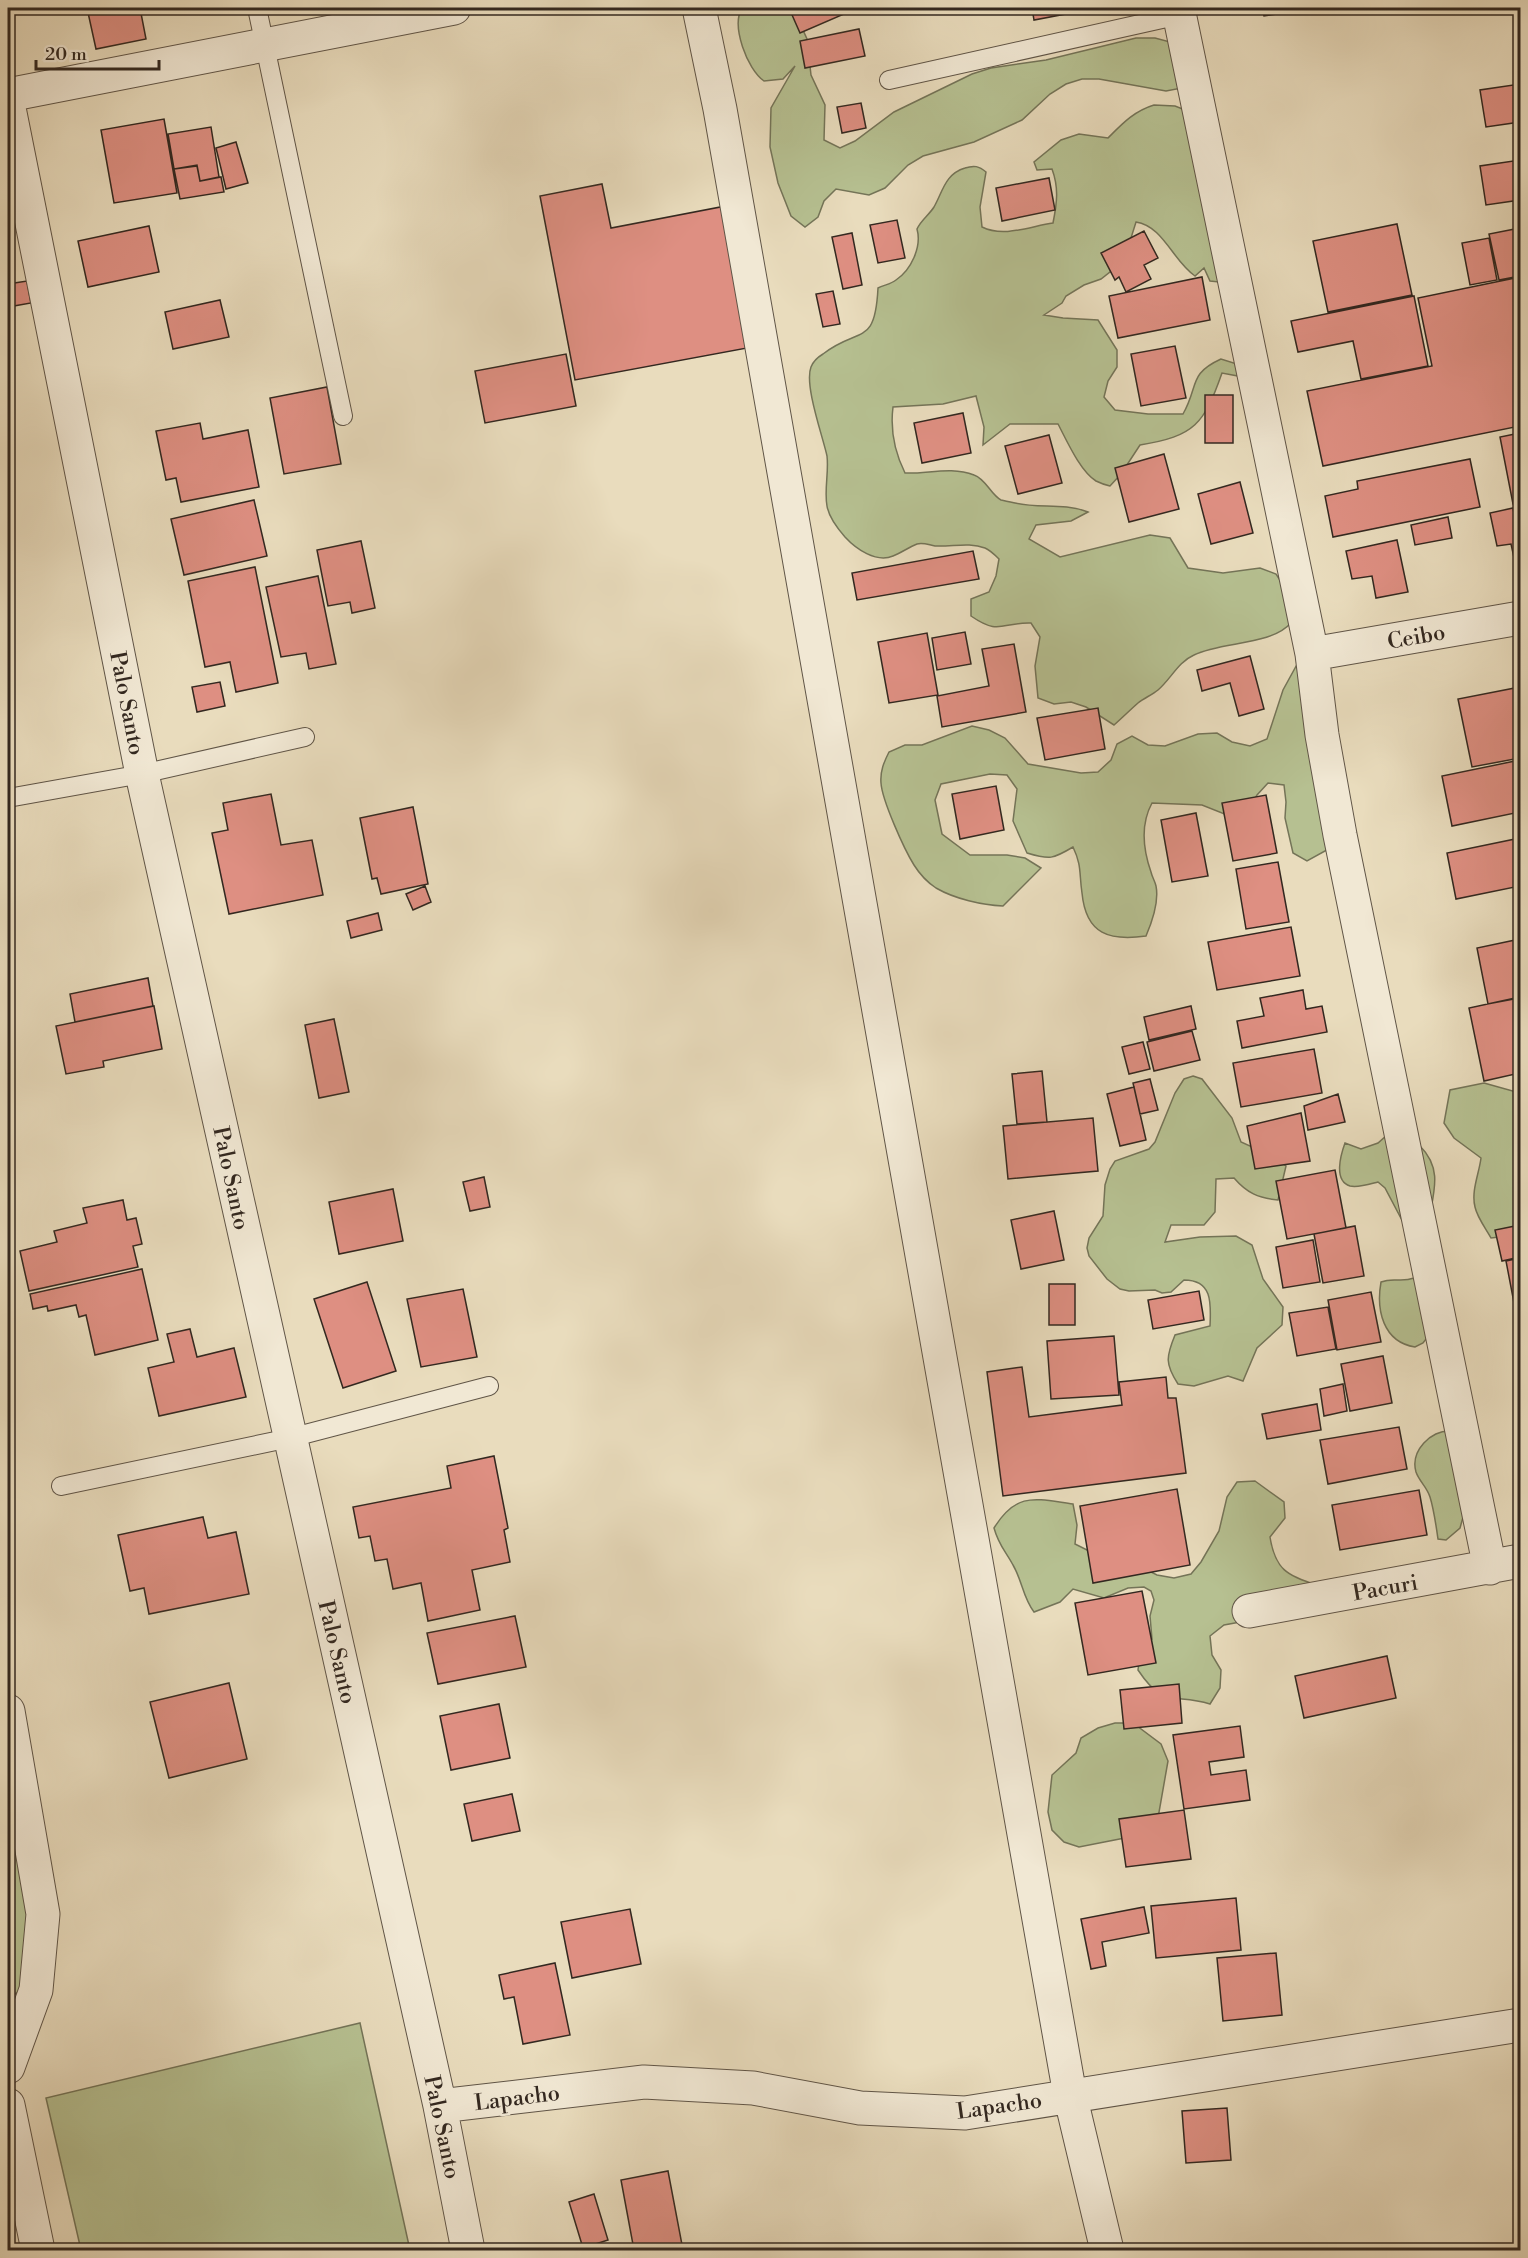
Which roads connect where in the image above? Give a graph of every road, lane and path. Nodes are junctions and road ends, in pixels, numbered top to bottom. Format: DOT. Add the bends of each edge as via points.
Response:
graph roads {
  1 [pos="257,8"];
  2 [pos="454,8"];
  3 [pos="699,8"];
  4 [pos="1179,11"];
  5 [pos="266,46"];
  6 [pos="889,80"];
  7 [pos="8,94"];
  8 [pos="8,103"];
  9 [pos="343,416"];
  10 [pos="1521,618"];
  11 [pos="1312,654"];
  12 [pos="305,737"];
  13 [pos="142,774"];
  14 [pos="8,798"];
  15 [pos="489,1386"];
  16 [pos="290,1438"];
  17 [pos="62,1486"];
  18 [pos="1505,1565"];
  19 [pos="1249,1611"];
  20 [pos="8,1711"];
  21 [pos="1521,2025"];
  22 [pos="8,2067"];
  23 [pos="1070,2095"];
  24 [pos="8,2105"];
  25 [pos="440,2106"];
  26 [pos="38,2250"];
  27 [pos="468,2250"];
  28 [pos="1107,2250"];
  1 -- 5 [label="lane"];
  2 -- 5 [label="street"];
  3 -- 23 [label="street"];
  4 -- 6 [label="lane"];
  4 -- 11 [label="street"];
  5 -- 7 [label="street"];
  5 -- 9 [label="lane"];
  8 -- 13 [label="street, Palo Santo"];
  10 -- 11 [label="street, Ceibo"];
  11 -- 18 [label="street" via="1340,835"];
  12 -- 13 [label="lane"];
  13 -- 14 [label="lane"];
  13 -- 16 [label="street, Palo Santo"];
  15 -- 16 [label="lane"];
  16 -- 17 [label="lane"];
  16 -- 25 [label="street, Palo Santo"];
  18 -- 19 [label="street, Pacuri"];
  20 -- 22 [label="street" via="42,1914 36,1990"];
  21 -- 23 [label="street, Lapacho"];
  23 -- 25 [label="street, Lapacho" via="965,2114 860,2108 753,2088 644,2082"];
  23 -- 28 [label="street"];
  24 -- 26 [label="street"];
  25 -- 27 [label="street, Palo Santo"];
}
